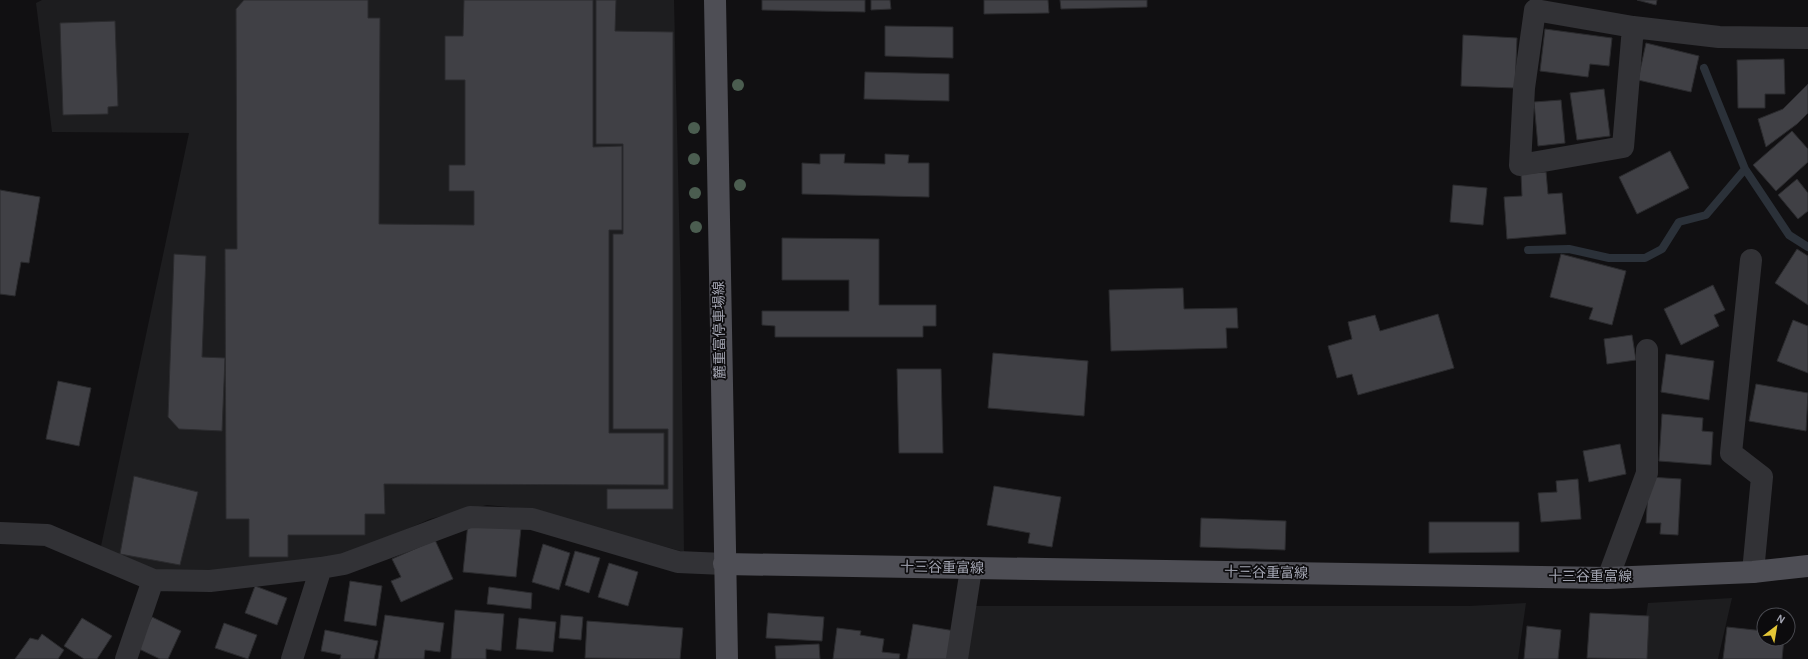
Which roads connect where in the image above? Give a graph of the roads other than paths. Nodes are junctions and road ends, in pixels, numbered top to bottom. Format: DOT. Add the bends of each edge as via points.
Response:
graph roads {
  1 [pos="715,0"];
  2 [pos="1633,27"];
  3 [pos="1808,38"];
  4 [pos="1751,260"];
  5 [pos="1647,350"];
  6 [pos="0,533"];
  7 [pos="724,564"];
  8 [pos="1808,566"];
  9 [pos="321,568"];
  10 [pos="1786,568"];
  11 [pos="971,569"];
  12 [pos="1753,572"];
  13 [pos="1808,574"];
  14 [pos="1608,578"];
  15 [pos="153,580"];
  16 [pos="126,659"];
  17 [pos="292,659"];
  18 [pos="727,659"];
  19 [pos="957,659"];
  1 -- 7 [label="main road, 麓重富停車場線"];
  2 -- 2 [label="street" via="1535,10 1524,88 1520,165 1623,147"];
  2 -- 3 [label="street" via="1719,37"];
  4 -- 12 [label="street" via="1732,453 1762,477"];
  5 -- 14 [label="street" via="1647,473"];
  6 -- 15 [label="street" via="47,535"];
  7 -- 9 [label="street" via="678,562 532,519 470,517 344,564"];
  7 -- 11 [label="main road, 十三谷重富線"];
  7 -- 18 [label="main road, 麓重富停車場線"];
  8 -- 10 [label="main road, 十三谷重富線"];
  9 -- 15 [label="street" via="210,581"];
  9 -- 17 [label="street"];
  10 -- 12 [label="main road, 十三谷重富線"];
  10 -- 13 [label="street"];
  11 -- 14 [label="main road, 十三谷重富線"];
  11 -- 19 [label="street"];
  12 -- 14 [label="main road, 十三谷重富線"];
  15 -- 16 [label="street"];
}
